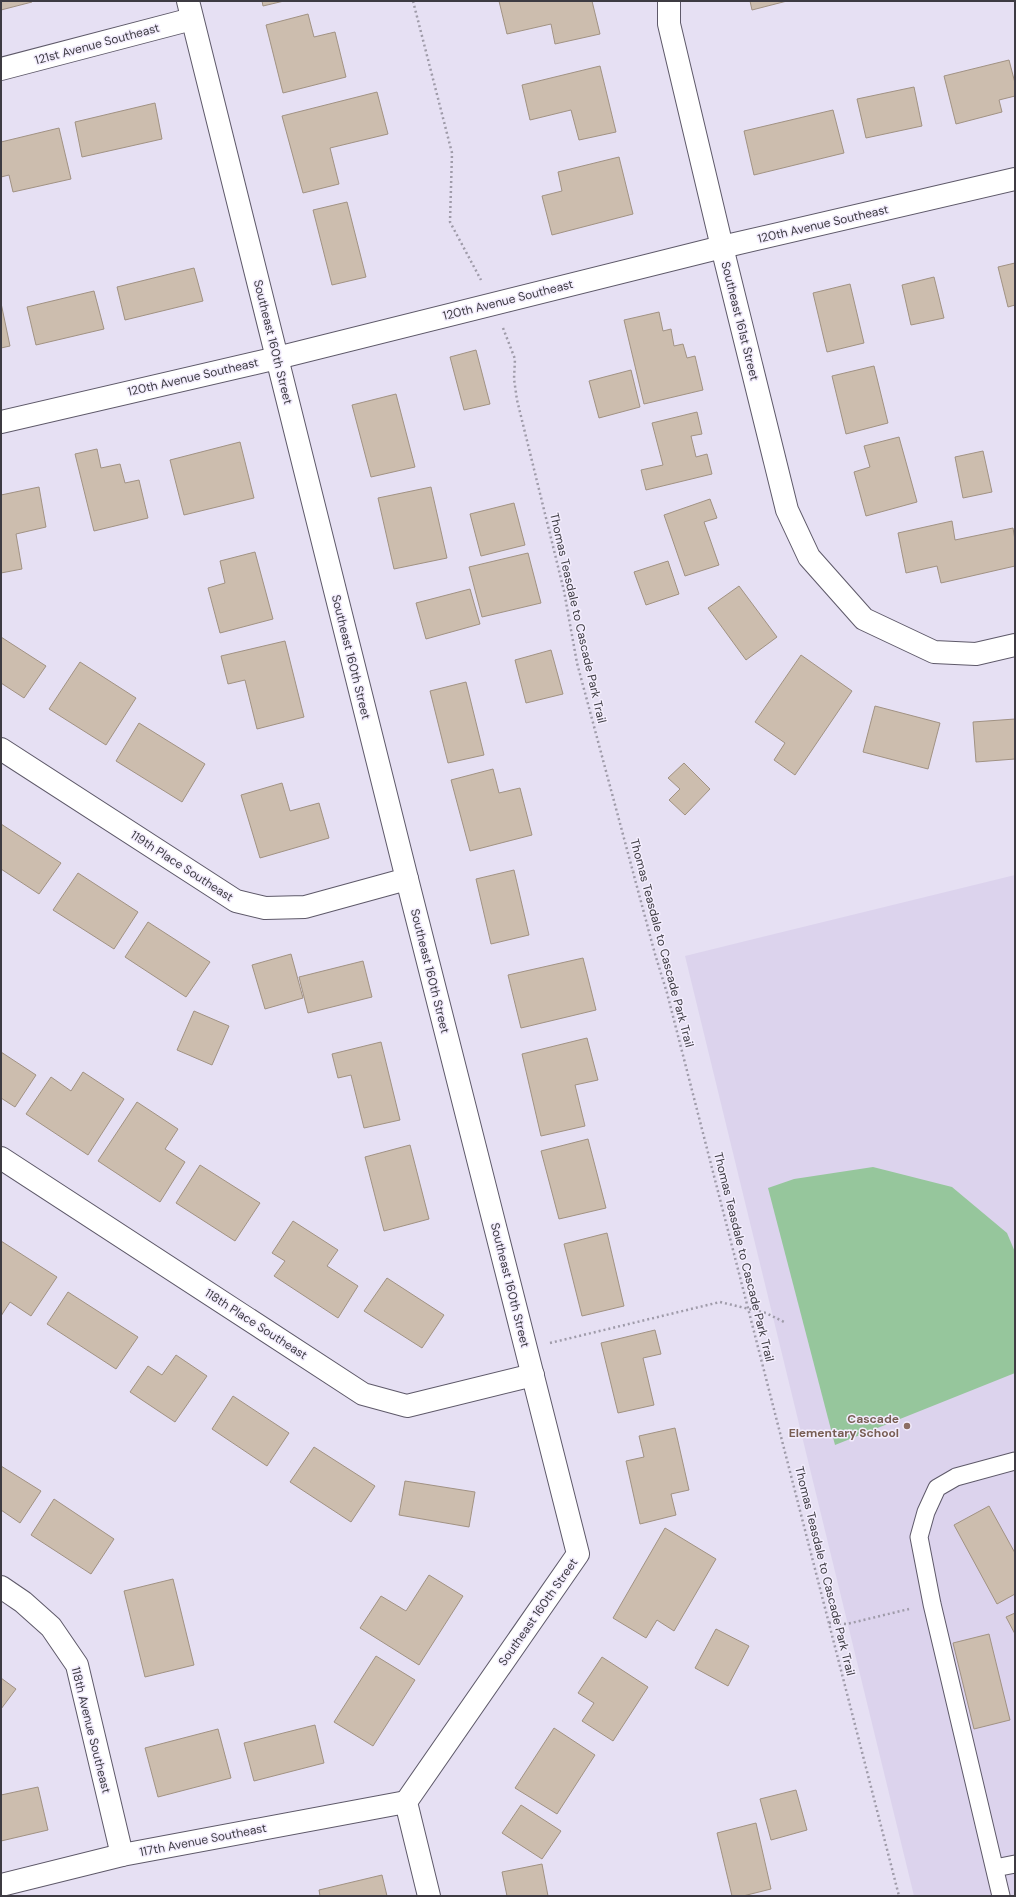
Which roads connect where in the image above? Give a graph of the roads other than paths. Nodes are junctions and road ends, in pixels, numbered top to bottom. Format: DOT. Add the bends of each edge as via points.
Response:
graph roads {
  1 [pos="669,1"];
  2 [pos="190,10"];
  3 [pos="1,69"];
  4 [pos="1015,180"];
  5 [pos="722,247"];
  6 [pos="277,358"];
  7 [pos="1,422"];
  8 [pos="1015,645"];
  9 [pos="1,749"];
  10 [pos="407,879"];
  11 [pos="1,1158"];
  12 [pos="533,1375"];
  13 [pos="1015,1461"];
  14 [pos="1,1587"];
  15 [pos="406,1802"];
  16 [pos="122,1855"];
  17 [pos="1015,1864"];
  18 [pos="995,1868"];
  19 [pos="1,1885"];
  20 [pos="429,1896"];
  21 [pos="1001,1896"];
  1 -- 5 [label="street, Southeast 161st Street" via="669,24"];
  2 -- 3 [label="street, 121st Avenue Southeast"];
  2 -- 6 [label="street, Southeast 160th Street"];
  4 -- 5 [label="street, 120th Avenue Southeast"];
  5 -- 6 [label="street, 120th Avenue Southeast"];
  5 -- 8 [label="street, Southeast 161st Street" via="787,510 809,557 864,619 934,652 976,654"];
  6 -- 7 [label="street, 120th Avenue Southeast"];
  6 -- 10 [label="street, Southeast 160th Street"];
  9 -- 10 [label="street, 119th Place Southeast" via="236,901 265,908 305,907"];
  10 -- 12 [label="street, Southeast 160th Street"];
  11 -- 12 [label="street, 118th Place Southeast" via="363,1394 407,1406"];
  12 -- 15 [label="street, Southeast 160th Street" via="578,1554"];
  13 -- 18 [label="lane" via="956,1477 937,1488 926,1512 919,1537 932,1604"];
  14 -- 16 [label="street, 118th Avenue Southeast" via="23,1602 51,1627 77,1664"];
  15 -- 16 [label="street, 117th Avenue Southeast"];
  15 -- 20 [label="street"];
  16 -- 19 [label="street, 117th Avenue Southeast"];
  17 -- 18 [label="lane"];
  18 -- 21 [label="lane"];
}
